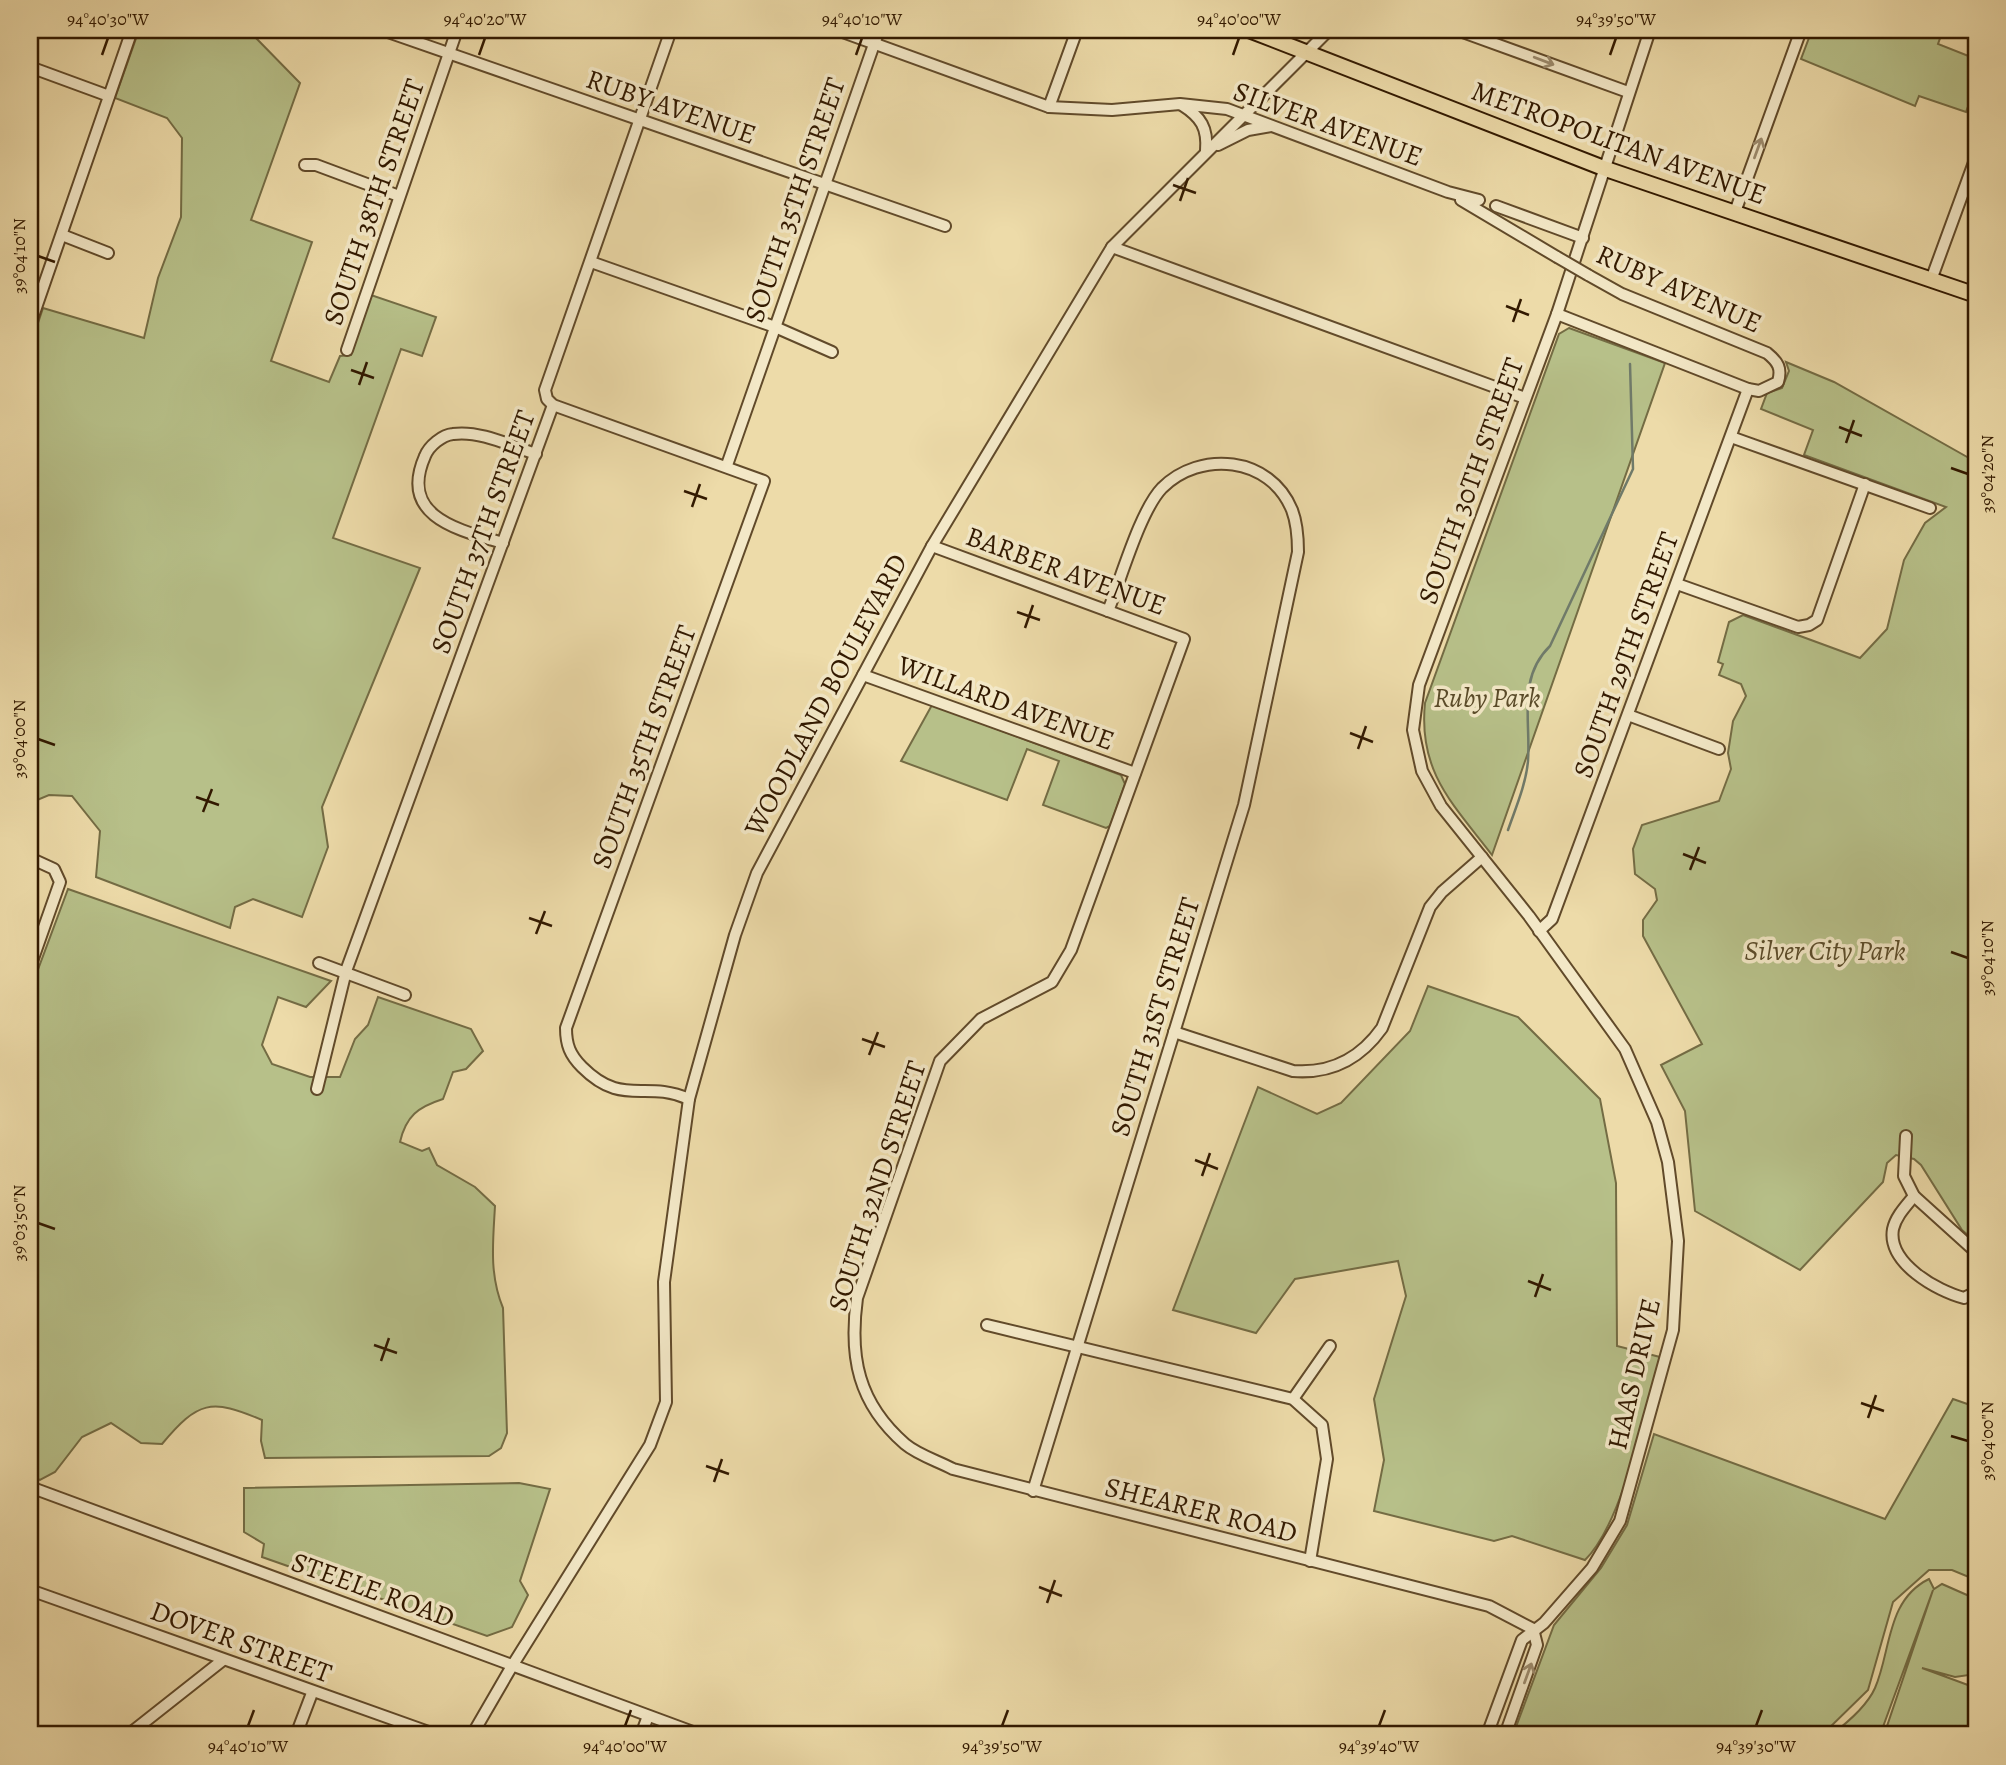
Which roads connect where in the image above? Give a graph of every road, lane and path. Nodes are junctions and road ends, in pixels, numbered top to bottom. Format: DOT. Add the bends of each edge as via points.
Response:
graph roads {
  1 [pos="132,30"];
  2 [pos="382,30"];
  3 [pos="457,30"];
  4 [pos="671,30"];
  5 [pos="837,30"];
  6 [pos="878,30"];
  7 [pos="1077,30"];
  8 [pos="1249,30"];
  9 [pos="1329,30"];
  10 [pos="1457,30"];
  11 [pos="1499,30"];
  12 [pos="1650,30"];
  13 [pos="1801,30"];
  14 [pos="874,43"];
  15 [pos="1494,43"];
  16 [pos="1307,52"];
  17 [pos="449,54"];
  18 [pos="30,67"];
  19 [pos="1628,92"];
  20 [pos="109,96"];
  21 [pos="1180,104"];
  22 [pos="1049,107"];
  23 [pos="1244,114"];
  24 [pos="640,121"];
  25 [pos="1273,126"];
  26 [pos="1206,151"];
  27 [pos="1976,157"];
  28 [pos="305,165"];
  29 [pos="1606,169"];
  30 [pos="825,185"];
  31 [pos="1448,192"];
  32 [pos="399,195"];
  33 [pos="1479,200"];
  34 [pos="1496,206"];
  35 [pos="1735,212"];
  36 [pos="945,226"];
  37 [pos="62,235"];
  38 [pos="1583,238"];
  39 [pos="1112,247"];
  40 [pos="108,253"];
  41 [pos="591,262"];
  42 [pos="1931,280"];
  43 [pos="1976,295"];
  44 [pos="34,296"];
  45 [pos="1557,314"];
  46 [pos="30,325"];
  47 [pos="775,327"];
  48 [pos="347,350"];
  49 [pos="832,352"];
  50 [pos="1748,389"];
  51 [pos="1525,398"];
  52 [pos="553,405"];
  53 [pos="1731,437"];
  54 [pos="536,454"];
  55 [pos="727,466"];
  56 [pos="1865,484"];
  57 [pos="1930,508"];
  58 [pos="503,544"];
  59 [pos="932,546"];
  60 [pos="1677,584"];
  61 [pos="1108,611"];
  62 [pos="1184,639"];
  63 [pos="863,675"];
  64 [pos="1628,715"];
  65 [pos="1719,749"];
  66 [pos="1135,773"];
  67 [pos="1482,857"];
  68 [pos="30,858"];
  69 [pos="1539,931"];
  70 [pos="318,963"];
  71 [pos="30,967"];
  72 [pos="346,971"];
  73 [pos="405,995"];
  74 [pos="1174,1032"];
  75 [pos="317,1089"];
  76 [pos="689,1099"];
  77 [pos="1906,1136"];
  78 [pos="1914,1196"];
  79 [pos="1976,1252"];
  80 [pos="1976,1292"];
  81 [pos="987,1325"];
  82 [pos="1330,1346"];
  83 [pos="1077,1347"];
  84 [pos="1293,1399"];
  85 [pos="873,1408"];
  86 [pos="30,1487"];
  87 [pos="1033,1491"];
  88 [pos="1310,1561"];
  89 [pos="30,1590"];
  90 [pos="1533,1629"];
  91 [pos="223,1660"];
  92 [pos="512,1666"];
  93 [pos="312,1693"];
  94 [pos="648,1716"];
  95 [pos="148,1720"];
  96 [pos="128,1735"];
  97 [pos="143,1735"];
  98 [pos="296,1735"];
  99 [pos="437,1735"];
  100 [pos="472,1735"];
  101 [pos="641,1735"];
  102 [pos="701,1735"];
  103 [pos="1487,1735"];
  104 [pos="1505,1735"];
  1 -- 20 [label="street"];
  2 -- 17 [label="street, RUBY AVENUE"];
  3 -- 17 [label="street, SOUTH 38TH STREET"];
  4 -- 24 [label="street, SOUTH 37TH STREET"];
  5 -- 14 [label="street, SILVER AVENUE"];
  6 -- 14 [label="street, SOUTH 35TH STREET"];
  7 -- 22 [label="street"];
  8 -- 16 [label="main road, METROPOLITAN AVENUE"];
  9 -- 16 [label="street"];
  10 -- 15 [label="street"];
  11 -- 15 [label="street"];
  12 -- 19 [label="street, SOUTH 30TH STREET"];
  35 -- 13 [label="street, one-way"];
  14 -- 22 [label="street, SILVER AVENUE"];
  14 -- 30 [label="street, SOUTH 35TH STREET"];
  15 -- 19 [label="street, one-way"];
  16 -- 23 [label="street, WOODLAND BOULEVARD"];
  16 -- 29 [label="main road, METROPOLITAN AVENUE"];
  17 -- 24 [label="street, RUBY AVENUE"];
  17 -- 32 [label="street, SOUTH 38TH STREET"];
  18 -- 20 [label="street"];
  19 -- 29 [label="street, SOUTH 30TH STREET"];
  20 -- 37 [label="street"];
  21 -- 22 [label="street, SILVER AVENUE" via="1112,110"];
  21 -- 23 [label="street, SILVER AVENUE"];
  21 -- 26 [label="street" via="1200,118 1206,129"];
  23 -- 25 [label="street, SILVER AVENUE"];
  23 -- 26 [label="street, WOODLAND BOULEVARD"];
  24 -- 30 [label="street, RUBY AVENUE"];
  24 -- 41 [label="street, SOUTH 37TH STREET"];
  25 -- 26 [label="street" via="1248,130"];
  25 -- 31 [label="street, SILVER AVENUE"];
  26 -- 39 [label="street, WOODLAND BOULEVARD"];
  27 -- 42 [label="street"];
  28 -- 32 [label="street"];
  29 -- 35 [label="main road, METROPOLITAN AVENUE"];
  29 -- 38 [label="street, SOUTH 30TH STREET"];
  30 -- 36 [label="street, RUBY AVENUE"];
  30 -- 47 [label="street, SOUTH 35TH STREET"];
  31 -- 33 [label="street, SILVER AVENUE"];
  31 -- 50 [label="street, RUBY AVENUE, bridge" via="1622,294 1767,353 1781,371 1778,382 1759,391"];
  32 -- 48 [label="street, SOUTH 38TH STREET"];
  34 -- 38 [label="street"];
  35 -- 42 [label="main road, METROPOLITAN AVENUE"];
  37 -- 40 [label="street"];
  37 -- 44 [label="street"];
  38 -- 45 [label="street, SOUTH 30TH STREET"];
  39 -- 51 [label="street"];
  39 -- 59 [label="street, WOODLAND BOULEVARD"];
  41 -- 47 [label="street"];
  41 -- 52 [label="street, SOUTH 37TH STREET" via="545,390"];
  42 -- 43 [label="main road, METROPOLITAN AVENUE"];
  44 -- 46 [label="street"];
  45 -- 50 [label="street"];
  45 -- 51 [label="street, SOUTH 30TH STREET"];
  47 -- 49 [label="street"];
  47 -- 55 [label="street, SOUTH 35TH STREET"];
  50 -- 53 [label="street, SOUTH 29TH STREET"];
  51 -- 67 [label="street, SOUTH 30TH STREET" via="1419,685 1414,710 1415,748 1422,771 1441,806"];
  52 -- 54 [label="street, SOUTH 37TH STREET"];
  52 -- 55 [label="street"];
  53 -- 56 [label="street"];
  53 -- 60 [label="street, SOUTH 29TH STREET"];
  54 -- 58 [label="street, SOUTH 37TH STREET"];
  54 -- 58 [label="street" via="475,435 451,433 427,451 418,473 418,487 433,515 453,528"];
  55 -- 76 [label="street, SOUTH 35TH STREET" via="764,481 566,1028 566,1045 576,1062 606,1088 662,1091"];
  56 -- 57 [label="street"];
  56 -- 60 [label="street" via="1817,620 1810,625 1798,627"];
  58 -- 72 [label="street, SOUTH 37TH STREET"];
  59 -- 61 [label="street, BARBER AVENUE"];
  59 -- 63 [label="street, WOODLAND BOULEVARD"];
  60 -- 64 [label="street, SOUTH 29TH STREET"];
  61 -- 62 [label="street, BARBER AVENUE"];
  61 -- 74 [label="street, SOUTH 31ST STREET" via="1147,513 1160,491 1178,474 1204,464 1248,467 1269,479 1291,508 1298,552 1244,805"];
  62 -- 66 [label="street, SOUTH 32ND STREET"];
  63 -- 66 [label="street, WILLARD AVENUE"];
  63 -- 76 [label="street, WOODLAND BOULEVARD" via="749,891"];
  64 -- 65 [label="street"];
  64 -- 69 [label="street, SOUTH 29TH STREET" via="1552,919"];
  66 -- 85 [label="street, SOUTH 32ND STREET" via="1080,932 1052,982 981,1019 940,1061 857,1298 852,1334 857,1372"];
  67 -- 69 [label="street, HAAS DRIVE"];
  67 -- 74 [label="street" via="1430,906 1391,1008 1371,1042 1346,1062 1310,1073 1273,1067"];
  68 -- 71 [label="street" via="57,873 59,889"];
  69 -- 90 [label="street, HAAS DRIVE" via="1625,1049 1644,1089 1668,1162 1678,1241 1673,1330 1620,1521 1592,1568 1544,1623"];
  70 -- 72 [label="street"];
  72 -- 73 [label="street"];
  72 -- 75 [label="street, SOUTH 37TH STREET"];
  74 -- 83 [label="street, SOUTH 31ST STREET"];
  76 -- 92 [label="street, WOODLAND BOULEVARD" via="664,1282 666,1402 657,1432"];
  77 -- 78 [label="street" via="1904,1176"];
  78 -- 79 [label="street"];
  78 -- 80 [label="street" via="1894,1227 1895,1248 1912,1270 1947,1294 1964,1298"];
  81 -- 83 [label="street"];
  82 -- 84 [label="street"];
  83 -- 84 [label="street"];
  83 -- 87 [label="street, SOUTH 31ST STREET"];
  84 -- 88 [label="street" via="1322,1425 1327,1459"];
  85 -- 87 [label="street, SHEARER ROAD" via="906,1445 953,1469"];
  86 -- 92 [label="street, STEELE ROAD"];
  87 -- 88 [label="street, SHEARER ROAD"];
  88 -- 90 [label="street, SHEARER ROAD" via="1489,1605"];
  89 -- 91 [label="street, DOVER STREET"];
  90 -- 103 [label="street, HAAS DRIVE" via="1522,1640"];
  104 -- 90 [label="street, one-way" via="1537,1646"];
  91 -- 93 [label="street, DOVER STREET"];
  91 -- 95 [label="street"];
  92 -- 94 [label="street, STEELE ROAD"];
  92 -- 100 [label="street, WOODLAND BOULEVARD"];
  93 -- 98 [label="street"];
  93 -- 99 [label="street, DOVER STREET"];
  94 -- 101 [label="street"];
  94 -- 102 [label="street, STEELE ROAD"];
  95 -- 96 [label="street"];
  95 -- 97 [label="street"];
}
